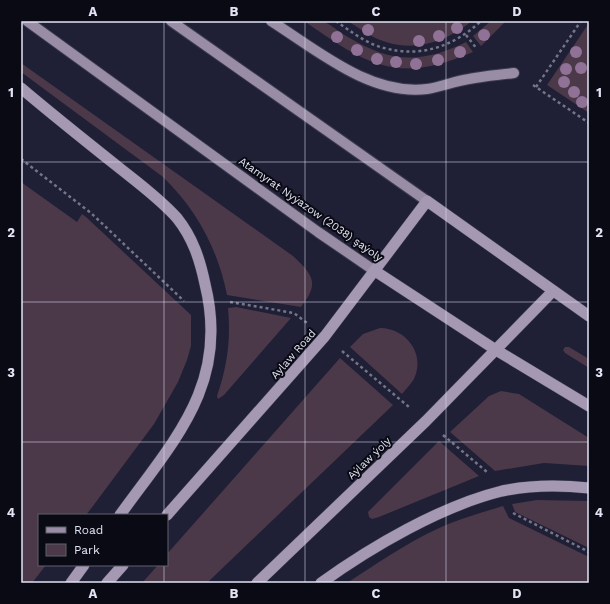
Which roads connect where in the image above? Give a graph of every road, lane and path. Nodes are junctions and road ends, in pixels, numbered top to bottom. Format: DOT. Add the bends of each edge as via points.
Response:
graph roads {
  1 [pos="27,21"];
  2 [pos="171,21"];
  3 [pos="272,21"];
  4 [pos="336,21"];
  5 [pos="481,21"];
  6 [pos="581,21"];
  7 [pos="466,35"];
  8 [pos="478,49"];
  9 [pos="514,73"];
  10 [pos="21,88"];
  11 [pos="589,123"];
  12 [pos="21,160"];
  13 [pos="428,201"];
  14 [pos="375,271"];
  15 [pos="553,291"];
  16 [pos="210,303"];
  17 [pos="589,316"];
  18 [pos="325,336"];
  19 [pos="496,350"];
  20 [pos="589,406"];
  21 [pos="426,421"];
  22 [pos="589,488"];
  23 [pos="502,491"];
  24 [pos="121,514"];
  25 [pos="168,514"];
  26 [pos="589,552"];
  27 [pos="83,566"];
  28 [pos="122,566"];
  29 [pos="71,583"];
  30 [pos="107,583"];
  31 [pos="257,583"];
  32 [pos="321,583"];
  1 -- 14 [label="main road, Atamyrat Nyýazow (2038) şaýoly"];
  2 -- 13 [label="main road"];
  3 -- 9 [label="main road" via="345,68 373,81 396,87 427,89 470,78"];
  4 -- 7 [label="path" via="373,44 405,52 432,49"];
  5 -- 7 [label="path"];
  6 -- 11 [label="path" via="535,86"];
  7 -- 8 [label="path"];
  10 -- 16 [label="highway" via="156,197 176,218 192,239"];
  12 -- 16 [label="path" via="91,213 187,304"];
  13 -- 14 [label="highway, Aylaw Road"];
  13 -- 15 [label="highway"];
  14 -- 18 [label="highway, Aylaw Road"];
  14 -- 19 [label="highway, Atamyrat Nyýazow (2038) şaýoly"];
  15 -- 17 [label="highway"];
  15 -- 19 [label="highway, Aýlaw ýoly"];
  16 -- 18 [label="path" via="236,301 294,313"];
  16 -- 24 [label="highway" via="211,350 203,387 185,425"];
  18 -- 21 [label="path"];
  18 -- 25 [label="highway, Aylaw Road"];
  19 -- 20 [label="highway, Atamyrat Nyýazow (2038) şaýoly"];
  19 -- 21 [label="highway, Aýlaw ýoly"];
  21 -- 23 [label="path" via="492,475"];
  21 -- 31 [label="highway, Aýlaw ýoly"];
  22 -- 23 [label="highway" via="536,486"];
  23 -- 26 [label="path" via="513,513"];
  23 -- 32 [label="highway" via="431,518 377,546"];
  27 -- 29 [label="highway"];
  28 -- 30 [label="highway"];
}
